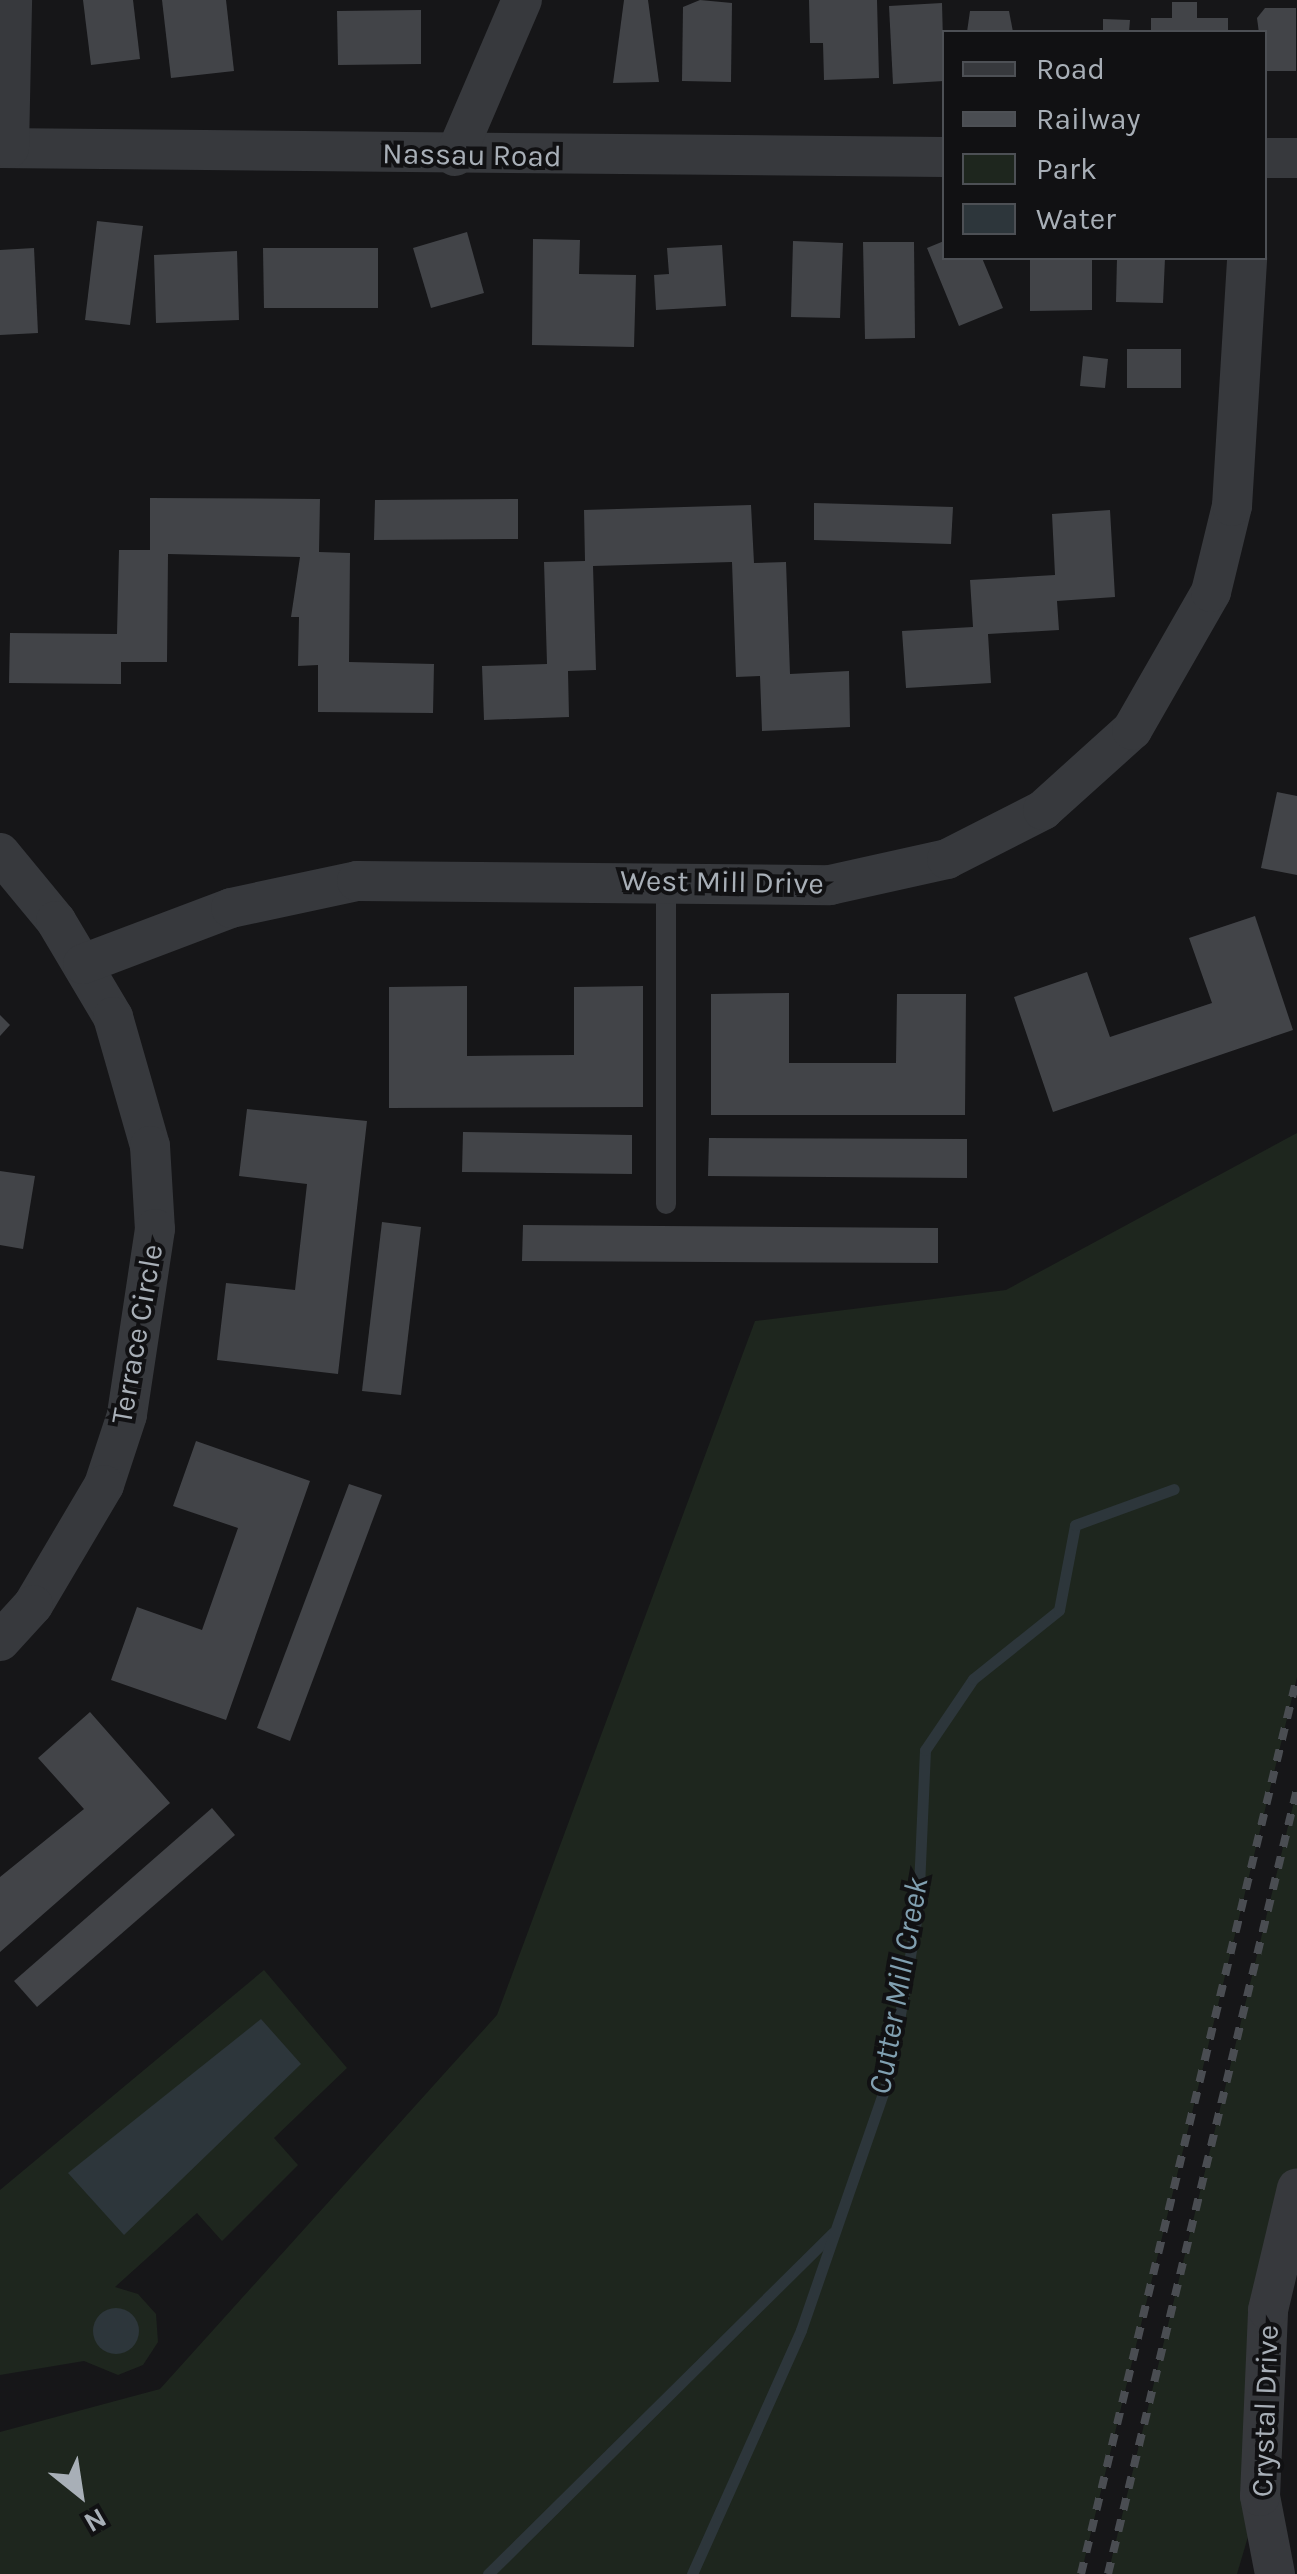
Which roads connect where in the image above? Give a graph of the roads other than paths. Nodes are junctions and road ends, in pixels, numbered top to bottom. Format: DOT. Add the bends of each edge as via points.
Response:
graph roads {
  1 [pos="12,0"];
  2 [pos="522,0"];
  3 [pos="4,148"];
  4 [pos="455,156"];
  5 [pos="942,157"];
  6 [pos="1267,158"];
  7 [pos="1297,158"];
  8 [pos="1247,260"];
  9 [pos="0,853"];
  10 [pos="666,882"];
  11 [pos="83,964"];
  12 [pos="666,1204"];
  13 [pos="0,1641"];
  14 [pos="1297,2188"];
  15 [pos="1275,2574"];
  1 -- 3 [label="street"];
  2 -- 4 [label="street"];
  3 -- 4 [label="street, Nassau Road"];
  4 -- 5 [label="street, Nassau Road"];
  6 -- 7 [label="street"];
  8 -- 10 [label="street, West Mill Drive" via="1221,552 1191,639 1132,730 1044,810 947,859 830,885"];
  9 -- 11 [label="street, Terrace Circle"];
  10 -- 11 [label="street, West Mill Drive" via="357,881 231,908"];
  10 -- 12 [label="lane"];
  11 -- 13 [label="street, Terrace Circle" via="113,1017 150,1146 147,1306 104,1485 53,1576"];
  14 -- 15 [label="street, Crystal Drive" via="1268,2310 1260,2496"];
}
